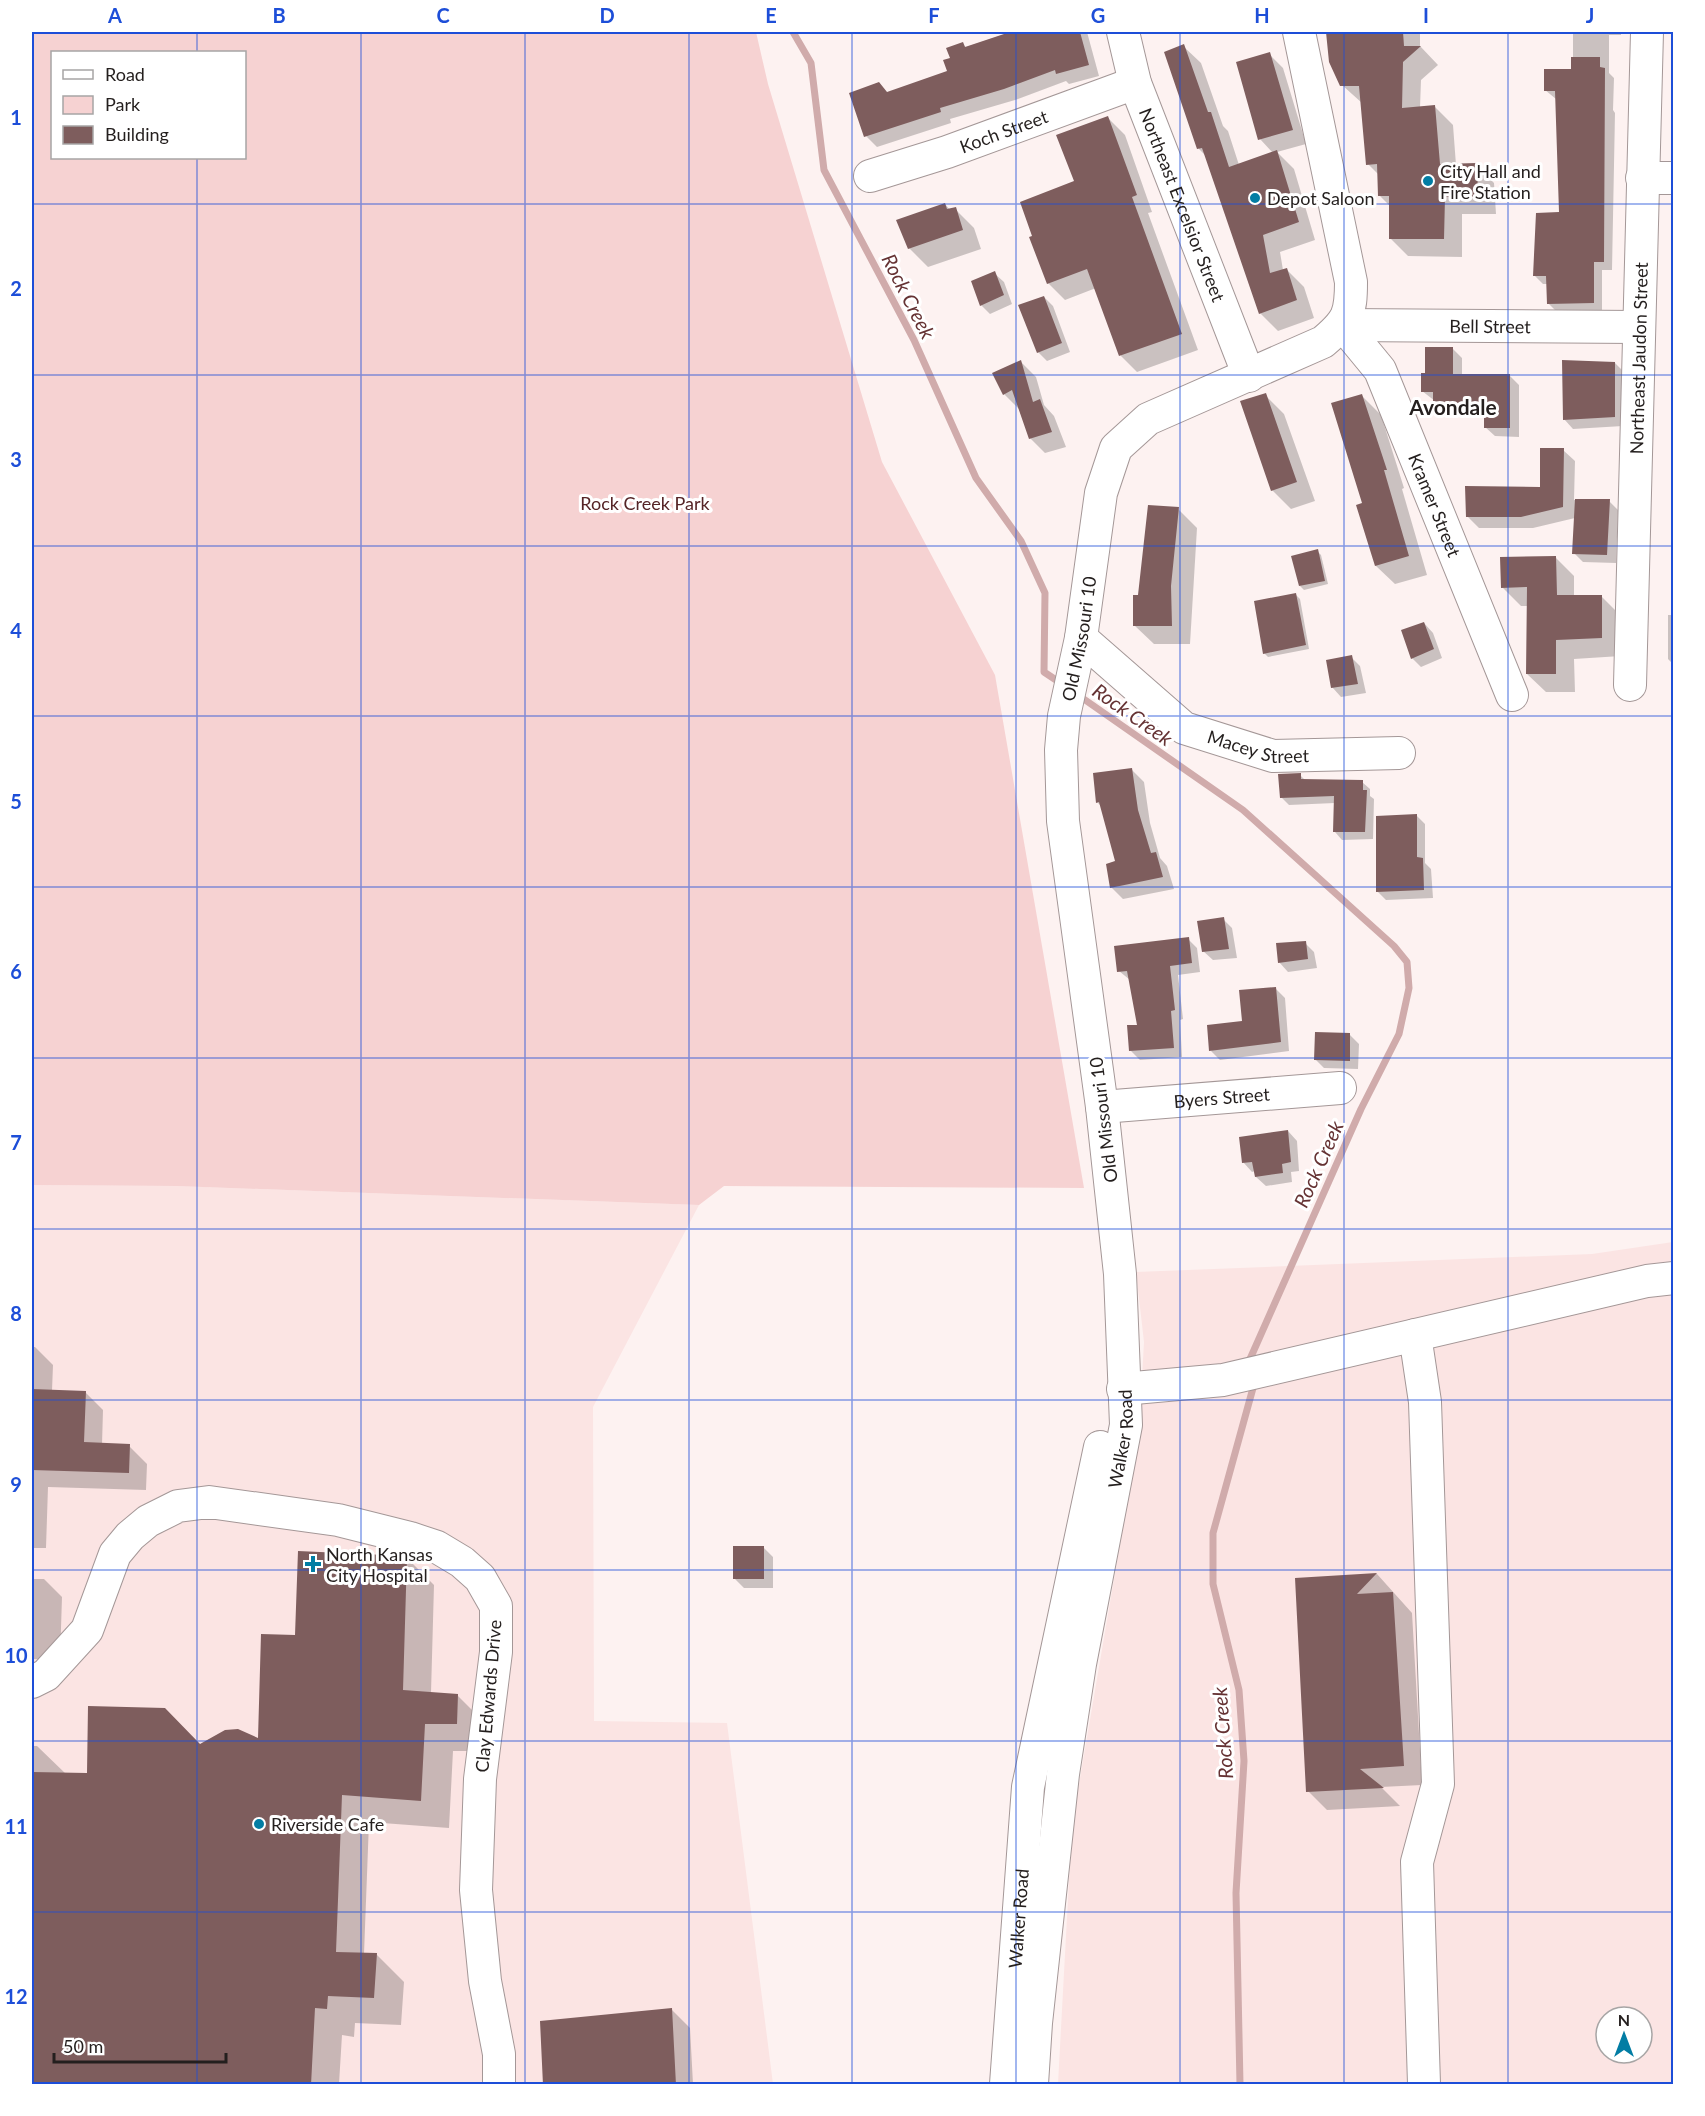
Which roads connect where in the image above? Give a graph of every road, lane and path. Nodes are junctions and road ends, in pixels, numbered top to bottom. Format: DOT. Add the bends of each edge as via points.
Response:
graph roads {
  1 [pos="1123,32"];
  2 [pos="1299,32"];
  3 [pos="1647,32"];
  4 [pos="1135,82"];
  5 [pos="870,176"];
  6 [pos="1642,178"];
  7 [pos="1674,178"];
  8 [pos="1343,325"];
  9 [pos="1638,327"];
  10 [pos="1249,376"];
  11 [pos="1077,650"];
  12 [pos="1630,686"];
  13 [pos="1512,695"];
  14 [pos="1399,753"];
  15 [pos="1340,1088"];
  16 [pos="1102,1107"];
  17 [pos="1674,1278"];
  18 [pos="1415,1335"];
  19 [pos="1123,1389"];
  20 [pos="32,1682"];
  21 [pos="1025,1993"];
  22 [pos="500,2085"];
  23 [pos="1006,2085"];
  24 [pos="1032,2085"];
  25 [pos="1424,2085"];
  1 -- 4 [label="street, Northeast Excelsior Street"];
  2 -- 8 [label="street" via="1351,282 1351,308"];
  3 -- 6 [label="street, Northeast Jaudon Street"];
  4 -- 5 [label="street, Koch Street" via="947,152"];
  4 -- 10 [label="street, Northeast Excelsior Street"];
  6 -- 7 [label="street"];
  6 -- 9 [label="street, Northeast Jaudon Street"];
  8 -- 9 [label="street, Bell Street"];
  8 -- 10 [label="street, Old Missouri 10" via="1323,342"];
  8 -- 13 [label="street, Kramer Street" via="1380,370"];
  9 -- 12 [label="street, Northeast Jaudon Street"];
  10 -- 11 [label="street, Old Missouri 10" via="1148,419 1116,448 1101,493"];
  11 -- 14 [label="street, Macey Street" via="1184,728 1273,756"];
  11 -- 16 [label="street, Old Missouri 10" via="1061,750 1063,821"];
  15 -- 16 [label="street, Byers Street"];
  16 -- 19 [label="street, Old Missouri 10" via="1120,1275"];
  17 -- 18 [label="street"];
  18 -- 19 [label="street" via="1223,1380"];
  18 -- 25 [label="street" via="1425,1402 1438,1784 1417,1862"];
  19 -- 21 [label="street, Walker Road" via="1126,1425 1072,1637 1063,1774"];
  20 -- 22 [label="street, Clay Edwards Drive" via="46,1675 87,1630 115,1554 148,1521 178,1506 209,1502 338,1520 437,1547 462,1562 480,1578 496,1606 496,1652 480,1779 476,1890"];
  21 -- 23 [label="street, Walker Road"];
  21 -- 24 [label="street, Walker Road"];
}
